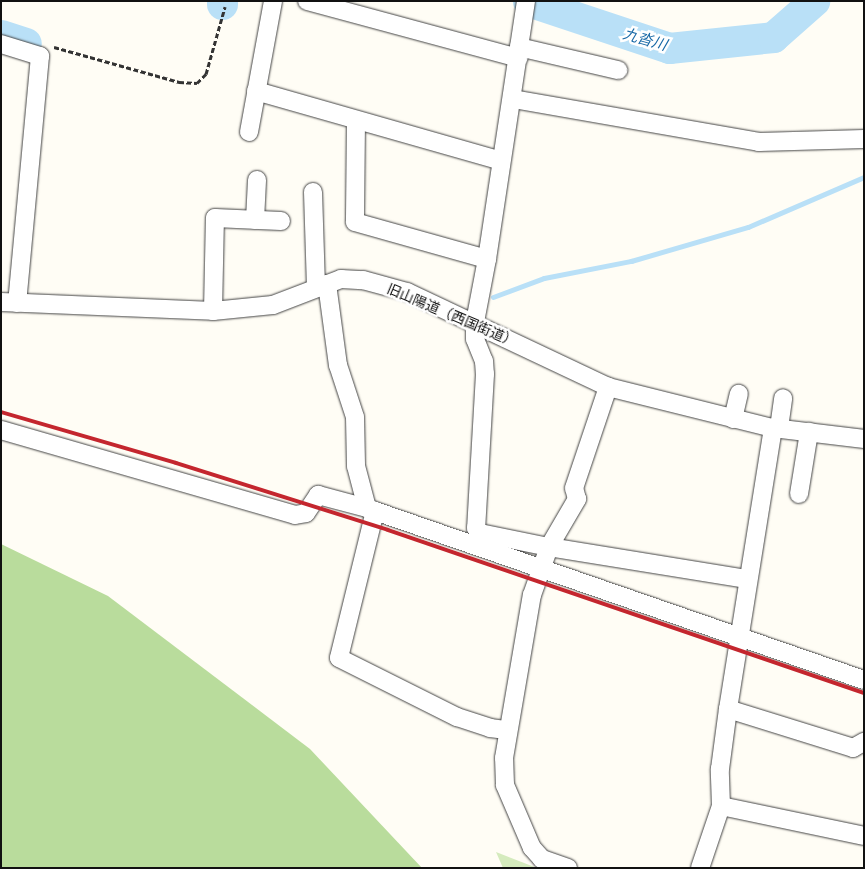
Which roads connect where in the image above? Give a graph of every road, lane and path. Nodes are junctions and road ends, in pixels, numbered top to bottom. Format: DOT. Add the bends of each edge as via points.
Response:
graph roads {
  1 [pos="273,1"];
  2 [pos="307,1"];
  3 [pos="526,5"];
  4 [pos="225,6"];
  5 [pos="1,44"];
  6 [pos="518,52"];
  7 [pos="40,56"];
  8 [pos="618,70"];
  9 [pos="256,91"];
  10 [pos="513,100"];
  11 [pos="356,121"];
  12 [pos="249,132"];
  13 [pos="864,139"];
  14 [pos="502,161"];
  15 [pos="257,180"];
  16 [pos="313,192"];
  17 [pos="254,220"];
  18 [pos="281,221"];
  19 [pos="488,259"];
  20 [pos="322,286"];
  21 [pos="9,303"];
  22 [pos="213,311"];
  23 [pos="475,322"];
  24 [pos="608,387"];
  25 [pos="739,394"];
  26 [pos="783,398"];
  27 [pos="733,419"];
  28 [pos="776,428"];
  29 [pos="1,430"];
  30 [pos="809,432"];
  31 [pos="864,439"];
  32 [pos="799,494"];
  33 [pos="371,509"];
  34 [pos="549,547"];
  35 [pos="541,568"];
  36 [pos="747,579"];
  37 [pos="738,635"];
  38 [pos="864,680"];
  39 [pos="728,709"];
  40 [pos="507,730"];
  41 [pos="859,745"];
  42 [pos="721,806"];
  43 [pos="864,836"];
  44 [pos="568,868"];
  45 [pos="700,868"];
  1 -- 9 [label="street"];
  2 -- 6 [label="street"];
  3 -- 6 [label="street"];
  4 -- 7 [label="path" via="206,74 198,83 178,82 42,44"];
  5 -- 7 [label="street"];
  6 -- 8 [label="street"];
  6 -- 10 [label="street"];
  7 -- 21 [label="street"];
  9 -- 11 [label="street"];
  9 -- 12 [label="street"];
  10 -- 13 [label="street" via="759,142"];
  10 -- 14 [label="street"];
  11 -- 14 [label="street"];
  11 -- 19 [label="street" via="356,222"];
  14 -- 19 [label="street"];
  15 -- 17 [label="street"];
  16 -- 20 [label="street"];
  17 -- 18 [label="street"];
  17 -- 22 [label="street" via="215,218"];
  19 -- 23 [label="street"];
  20 -- 22 [label="street, 旧山陽道（西国街道）" via="273,305"];
  20 -- 23 [label="street, 旧山陽道（西国街道）" via="350,279 384,285"];
  20 -- 33 [label="street" via="338,365 355,417 356,466"];
  21 -- 22 [label="street, 旧山陽道（西国街道）"];
  23 -- 24 [label="street, 旧山陽道（西国街道）"];
  23 -- 34 [label="street" via="475,339 484,361 485,374 476,528 480,533"];
  24 -- 27 [label="street, 旧山陽道（西国街道）"];
  24 -- 34 [label="street" via="574,488 577,499"];
  25 -- 27 [label="street"];
  26 -- 28 [label="street"];
  27 -- 28 [label="street, 旧山陽道（西国街道）"];
  28 -- 30 [label="street, 旧山陽道（西国街道）"];
  28 -- 36 [label="street"];
  29 -- 33 [label="street" via="295,515 306,513 318,495"];
  30 -- 31 [label="street, 旧山陽道（西国街道）"];
  30 -- 32 [label="street"];
  33 -- 35 [label="street"];
  33 -- 40 [label="street" via="339,658 457,717"];
  34 -- 35 [label="street"];
  34 -- 36 [label="street"];
  35 -- 37 [label="street"];
  35 -- 40 [label="street" via="526,622"];
  36 -- 37 [label="street"];
  37 -- 38 [label="street"];
  37 -- 39 [label="street"];
  39 -- 41 [label="street"];
  39 -- 42 [label="street" via="720,769"];
  40 -- 44 [label="street" via="505,785 532,848 542,859"];
  42 -- 43 [label="street"];
  42 -- 45 [label="street"];
}
